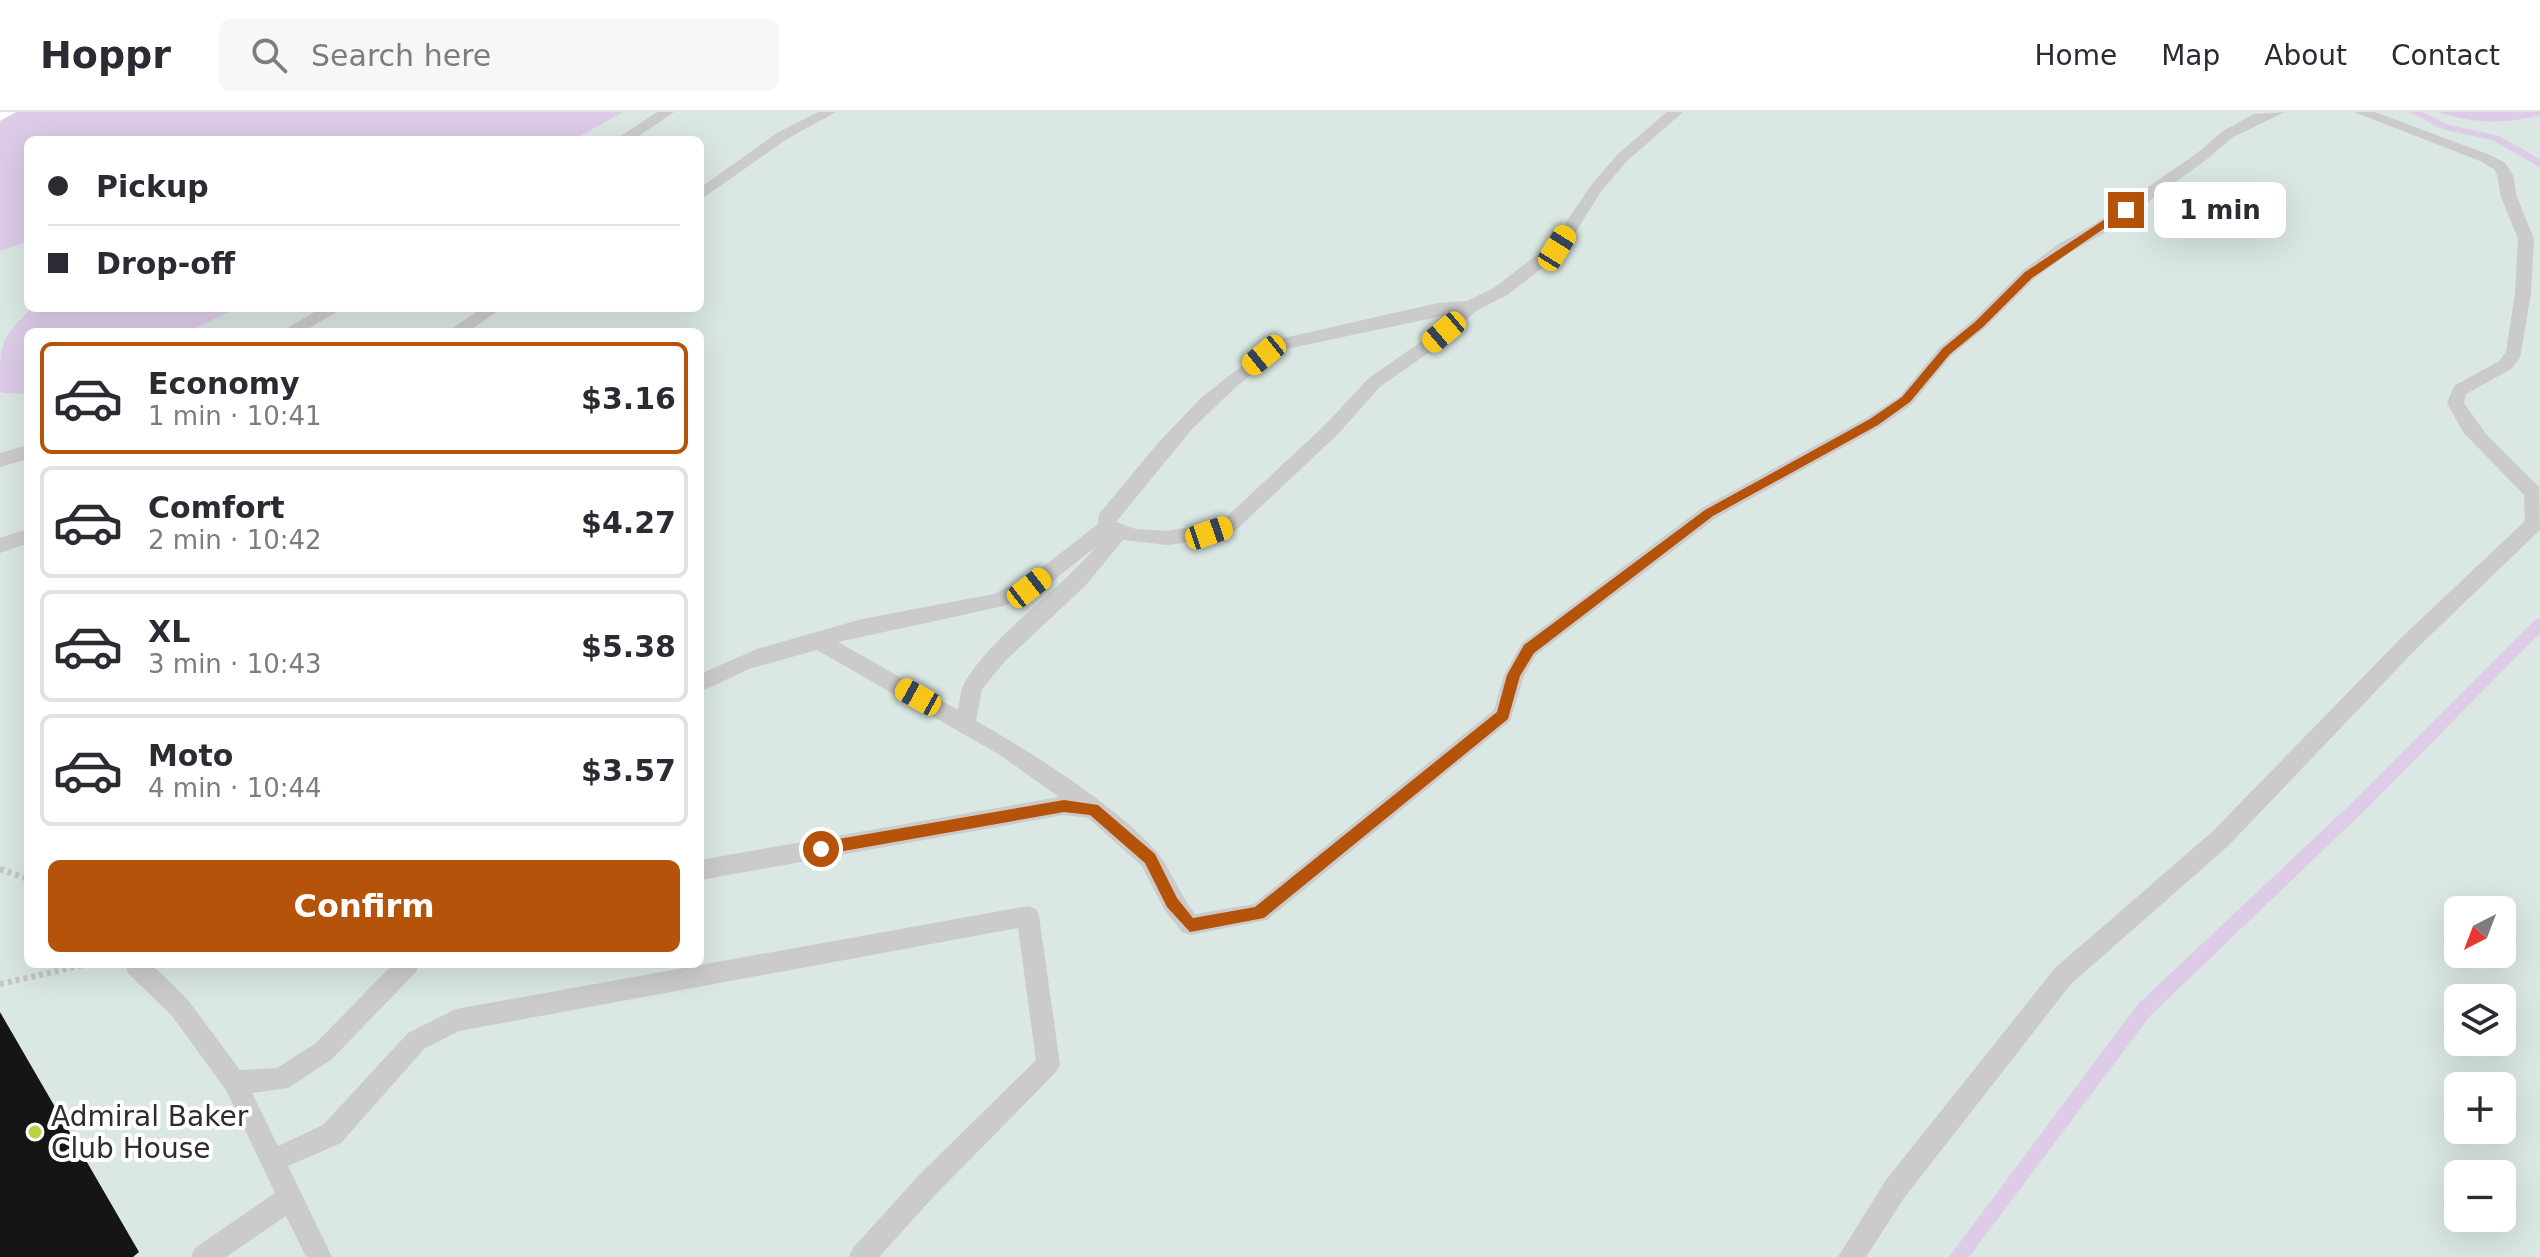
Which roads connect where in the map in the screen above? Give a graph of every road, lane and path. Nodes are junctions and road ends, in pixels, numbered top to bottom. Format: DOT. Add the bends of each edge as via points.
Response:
graph roads {
  1 [pos="667,112"];
  2 [pos="829,112"];
  3 [pos="1676,112"];
  4 [pos="2278,112"];
  5 [pos="2361,112"];
  6 [pos="628,136"];
  7 [pos="704,192"];
  8 [pos="1470,307"];
  9 [pos="327,312"];
  10 [pos="488,312"];
  11 [pos="297,328"];
  12 [pos="462,328"];
  13 [pos="24,453"];
  14 [pos="0,460"];
  15 [pos="1114,529"];
  16 [pos="24,537"];
  17 [pos="0,546"];
  18 [pos="819,641"];
  19 [pos="704,681"];
  20 [pos="965,723"];
  21 [pos="1093,809"];
  22 [pos="0,869"];
  23 [pos="704,869"];
  24 [pos="24,878"];
  25 [pos="70,968"];
  26 [pos="139,968"];
  27 [pos="404,968"];
  28 [pos="0,984"];
  29 [pos="234,1082"];
  30 [pos="272,1161"];
  31 [pos="290,1198"];
  32 [pos="204,1257"];
  33 [pos="319,1257"];
  34 [pos="862,1257"];
  35 [pos="1851,1257"];
  1 -- 6 [label="lane"];
  2 -- 7 [label="lane" via="782,136"];
  3 -- 8 [label="lane" via="1623,157 1557,248 1501,291"];
  4 -- 21 [label="lane" via="2228,134 2028,275 1946,351 1906,400 1709,513 1529,649 1514,675 1503,715 1259,913 1190,925 1150,859"];
  5 -- 35 [label="lane" via="2485,158 2505,175 2526,239 2514,354 2505,365 2460,390 2456,402 2469,425 2533,492 2534,524 2409,643 2220,839 2063,976 1895,1189"];
  8 -- 15 [label="lane" via="1375,382 1228,526 1179,536 1131,536"];
  8 -- 15 [label="lane" via="1438,309 1281,344 1208,403 1132,486 1106,519"];
  9 -- 11 [label="lane"];
  10 -- 12 [label="lane"];
  13 -- 14 [label="lane"];
  15 -- 18 [label="lane" via="1029,588 997,601 848,628"];
  15 -- 20 [label="lane" via="1078,581 999,654 973,686"];
  16 -- 17 [label="lane"];
  18 -- 19 [label="lane" via="749,660"];
  18 -- 20 [label="lane"];
  20 -- 21 [label="lane"];
  21 -- 23 [label="lane" via="1064,806"];
  22 -- 24 [label="path"];
  25 -- 28 [label="path"];
  26 -- 29 [label="lane" via="180,1008"];
  27 -- 29 [label="lane" via="324,1051 280,1080"];
  29 -- 30 [label="lane"];
  30 -- 31 [label="lane"];
  30 -- 34 [label="lane" via="332,1134 416,1041 456,1020 1028,916 1048,1064"];
  31 -- 32 [label="lane"];
  31 -- 33 [label="lane"];
}
